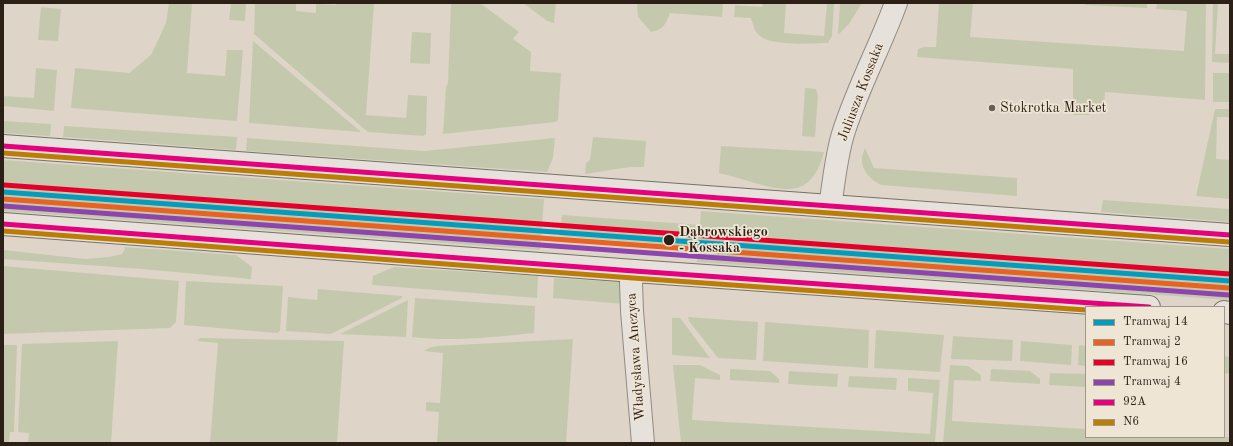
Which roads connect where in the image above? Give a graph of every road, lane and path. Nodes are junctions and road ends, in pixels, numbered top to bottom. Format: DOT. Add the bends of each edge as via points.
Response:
graph roads {
  1 [pos="896,3"];
  2 [pos="3,146"];
  3 [pos="830,206"];
  4 [pos="3,224"];
  5 [pos="1230,235"];
  6 [pos="634,271"];
  7 [pos="1135,306"];
  8 [pos="643,443"];
  1 -- 3 [label="main road, Juliusza Kossaka" via="844,133 838,153"];
  2 -- 3 [label="main road"];
  3 -- 5 [label="main road"];
  4 -- 6 [label="main road"];
  6 -- 7 [label="main road"];
  6 -- 8 [label="main road, Władysława Anczyca" via="631,283 632,311"];
}
